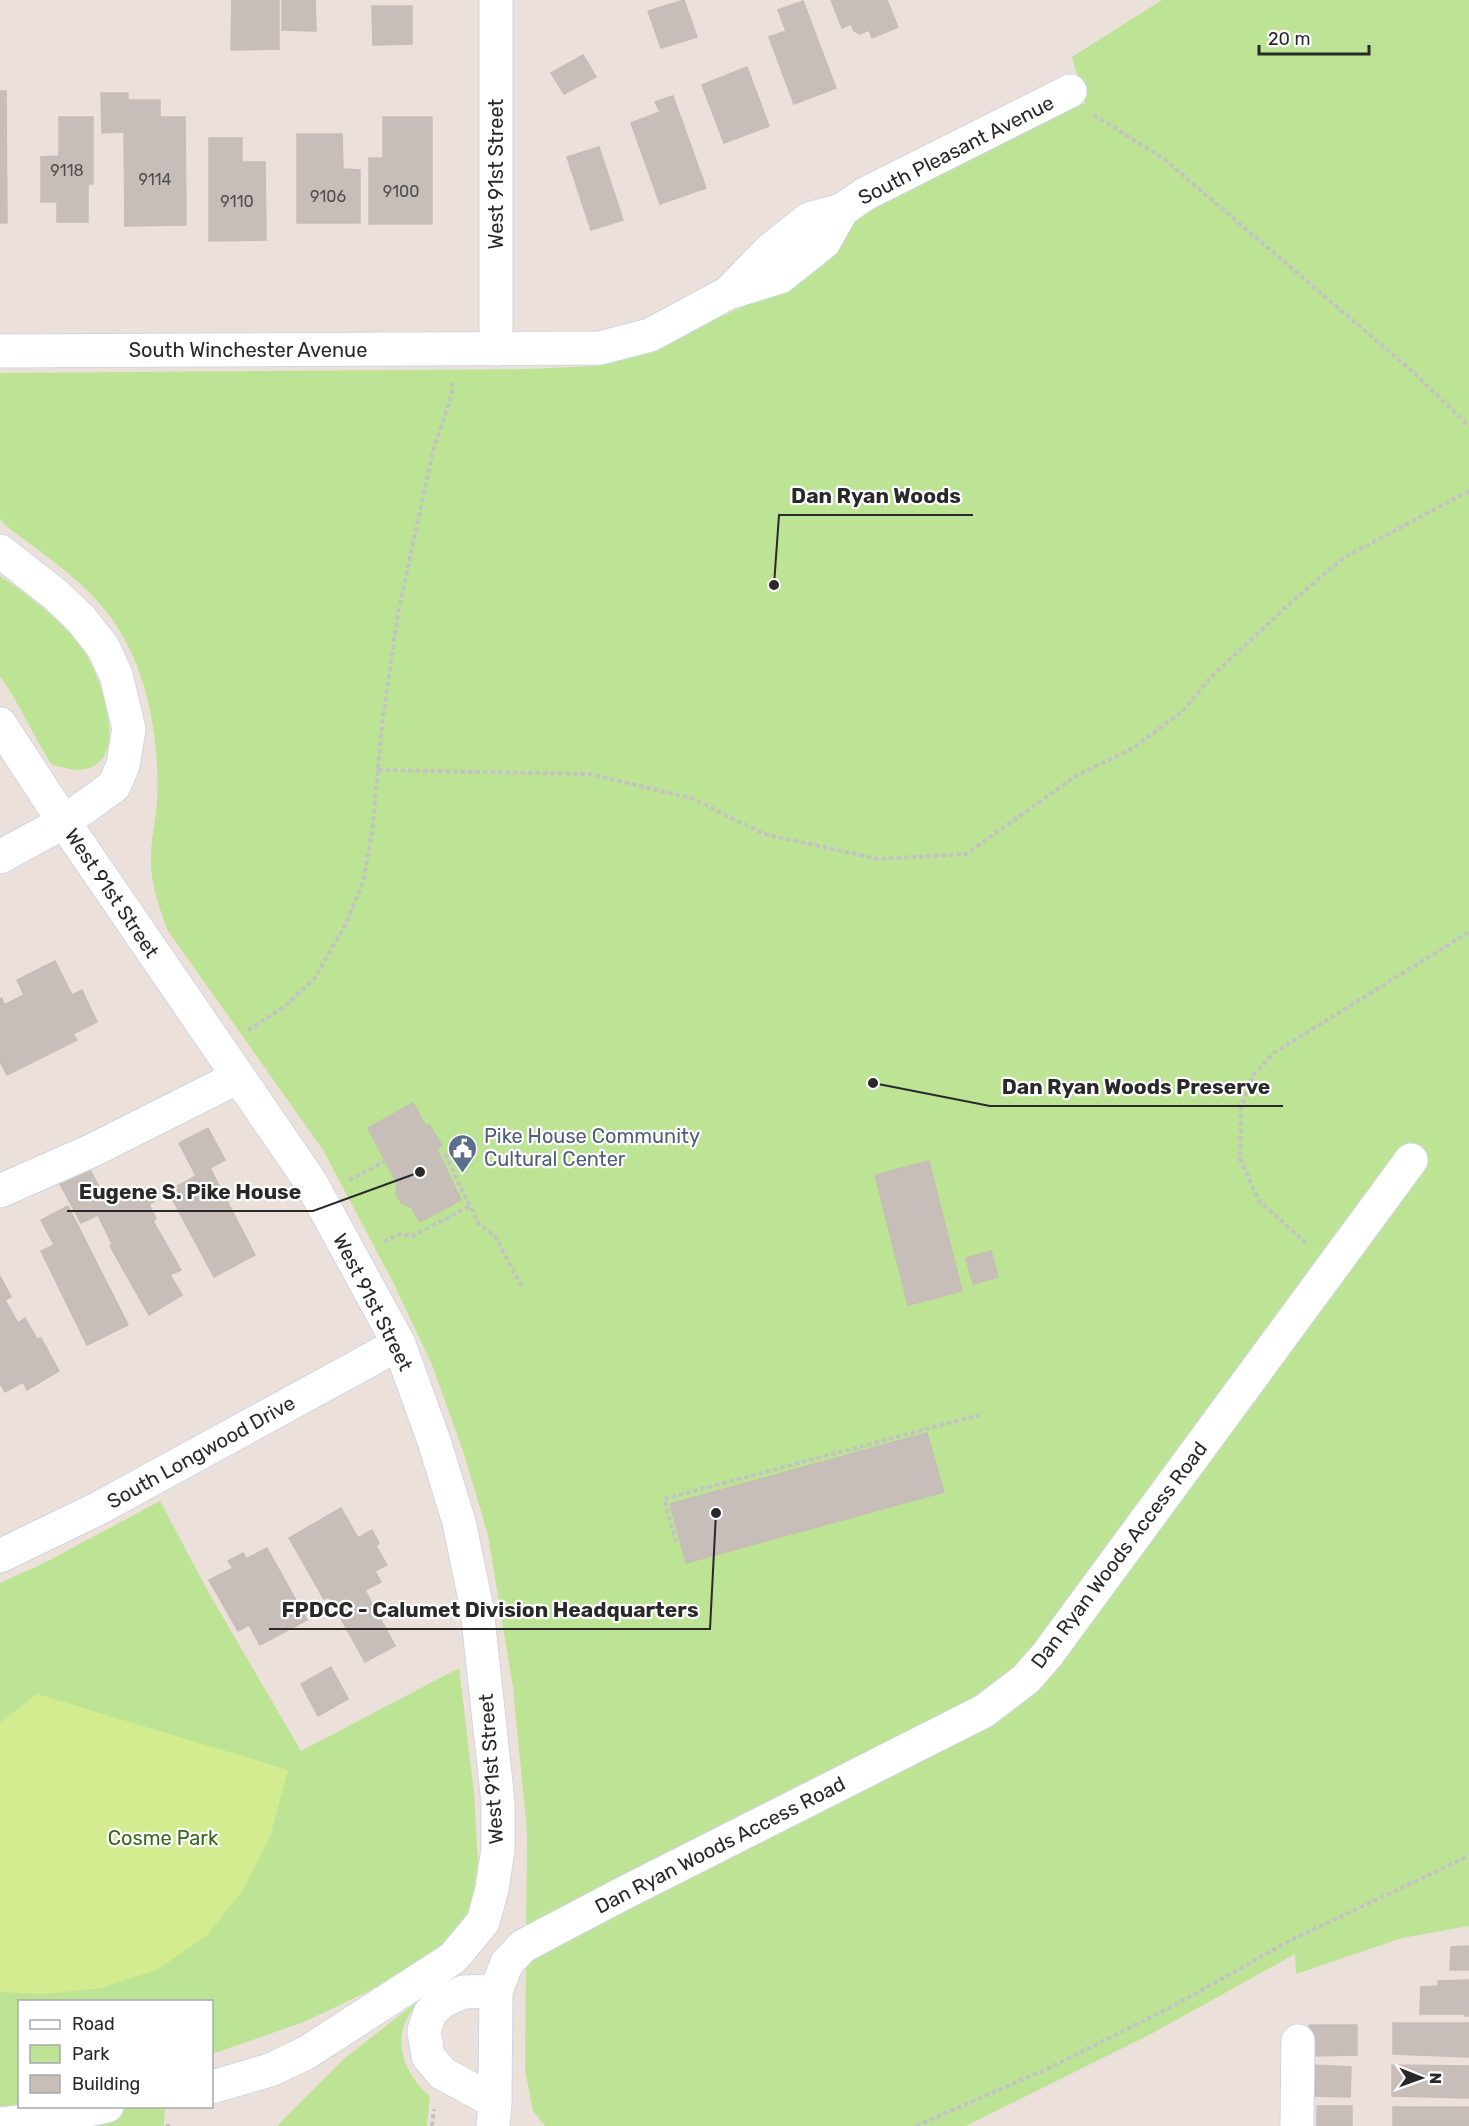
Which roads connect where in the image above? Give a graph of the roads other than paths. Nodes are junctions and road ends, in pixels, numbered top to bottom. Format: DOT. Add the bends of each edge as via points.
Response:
graph roads {
  1 [pos="496,0"];
  2 [pos="1070,91"];
  3 [pos="496,349"];
  4 [pos="0,351"];
  5 [pos="0,551"];
  6 [pos="0,724"];
  7 [pos="64,822"];
  8 [pos="0,856"];
  9 [pos="238,1077"];
  10 [pos="1411,1160"];
  11 [pos="0,1191"];
  12 [pos="399,1344"];
  13 [pos="0,1556"];
  14 [pos="496,1991"];
  15 [pos="1298,2041"];
  16 [pos="213,2087"];
  17 [pos="97,2108"];
  18 [pos="494,2114"];
  19 [pos="0,2124"];
  20 [pos="1297,2126"];
  1 -- 3 [label="street, West 91st Street"];
  2 -- 3 [label="street, South Pleasant Avenue" via="865,194 842,210 809,219 770,250 728,293 650,335 600,348"];
  3 -- 4 [label="street, South Winchester Avenue"];
  5 -- 7 [label="street" via="81,619 103,647 119,686 129,729 123,765 114,786"];
  6 -- 7 [label="street, West 91st Street"];
  7 -- 8 [label="street"];
  7 -- 9 [label="street, West 91st Street"];
  9 -- 11 [label="street" via="93,1150"];
  9 -- 12 [label="street, West 91st Street" via="310,1181"];
  10 -- 14 [label="street, Dan Ryan Woods Access Road" via="1047,1655 1026,1678 984,1711 523,1946 507,1963"];
  12 -- 13 [label="street, South Longwood Drive" via="99,1508"];
  12 -- 16 [label="street, West 91st Street" via="459,1522 477,1609 498,1802 498,1849 492,1889 483,1922 453,1958 306,2053 270,2070"];
  14 -- 18 [label="street"];
  14 -- 18 [label="street" via="463,1992 443,2001 430,2013 424,2031 428,2056 442,2073"];
  15 -- 20 [label="street"];
  17 -- 19 [label="street"];
}
